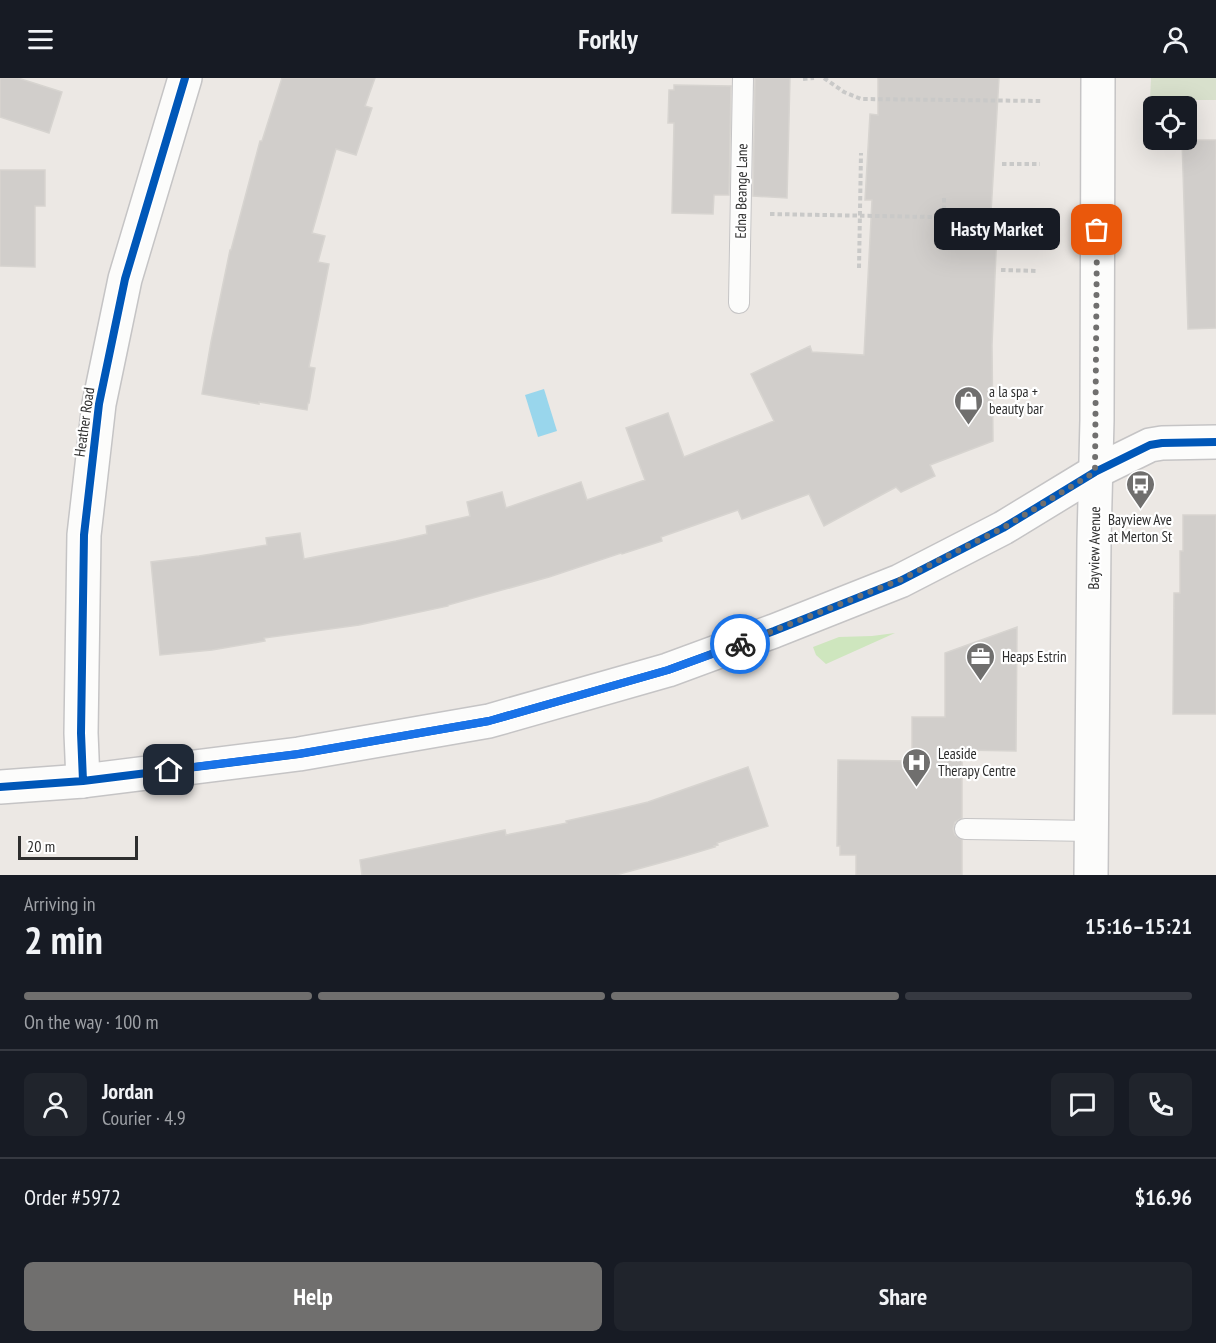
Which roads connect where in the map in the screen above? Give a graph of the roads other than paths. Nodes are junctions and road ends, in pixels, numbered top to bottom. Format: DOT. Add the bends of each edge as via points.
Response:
graph roads {
  1 [pos="185,78"];
  2 [pos="743,78"];
  3 [pos="1098,78"];
  4 [pos="739,303"];
  5 [pos="1216,442"];
  6 [pos="1095,472"];
  7 [pos="83,781"];
  8 [pos="0,787"];
  9 [pos="965,829"];
  10 [pos="1091,831"];
  11 [pos="1091,875"];
  1 -- 7 [label="street, Heather Road" via="125,279 99,404 84,535"];
  2 -- 4 [label="lane, Edna Beange Lane"];
  3 -- 6 [label="street, Bayview Avenue"];
  5 -- 6 [label="street" via="1150,445"];
  6 -- 7 [label="street" via="1003,528 900,580 668,670 489,721 298,754"];
  6 -- 10 [label="street, Bayview Avenue"];
  7 -- 8 [label="street"];
  9 -- 10 [label="lane"];
  10 -- 11 [label="street, Bayview Avenue"];
}
